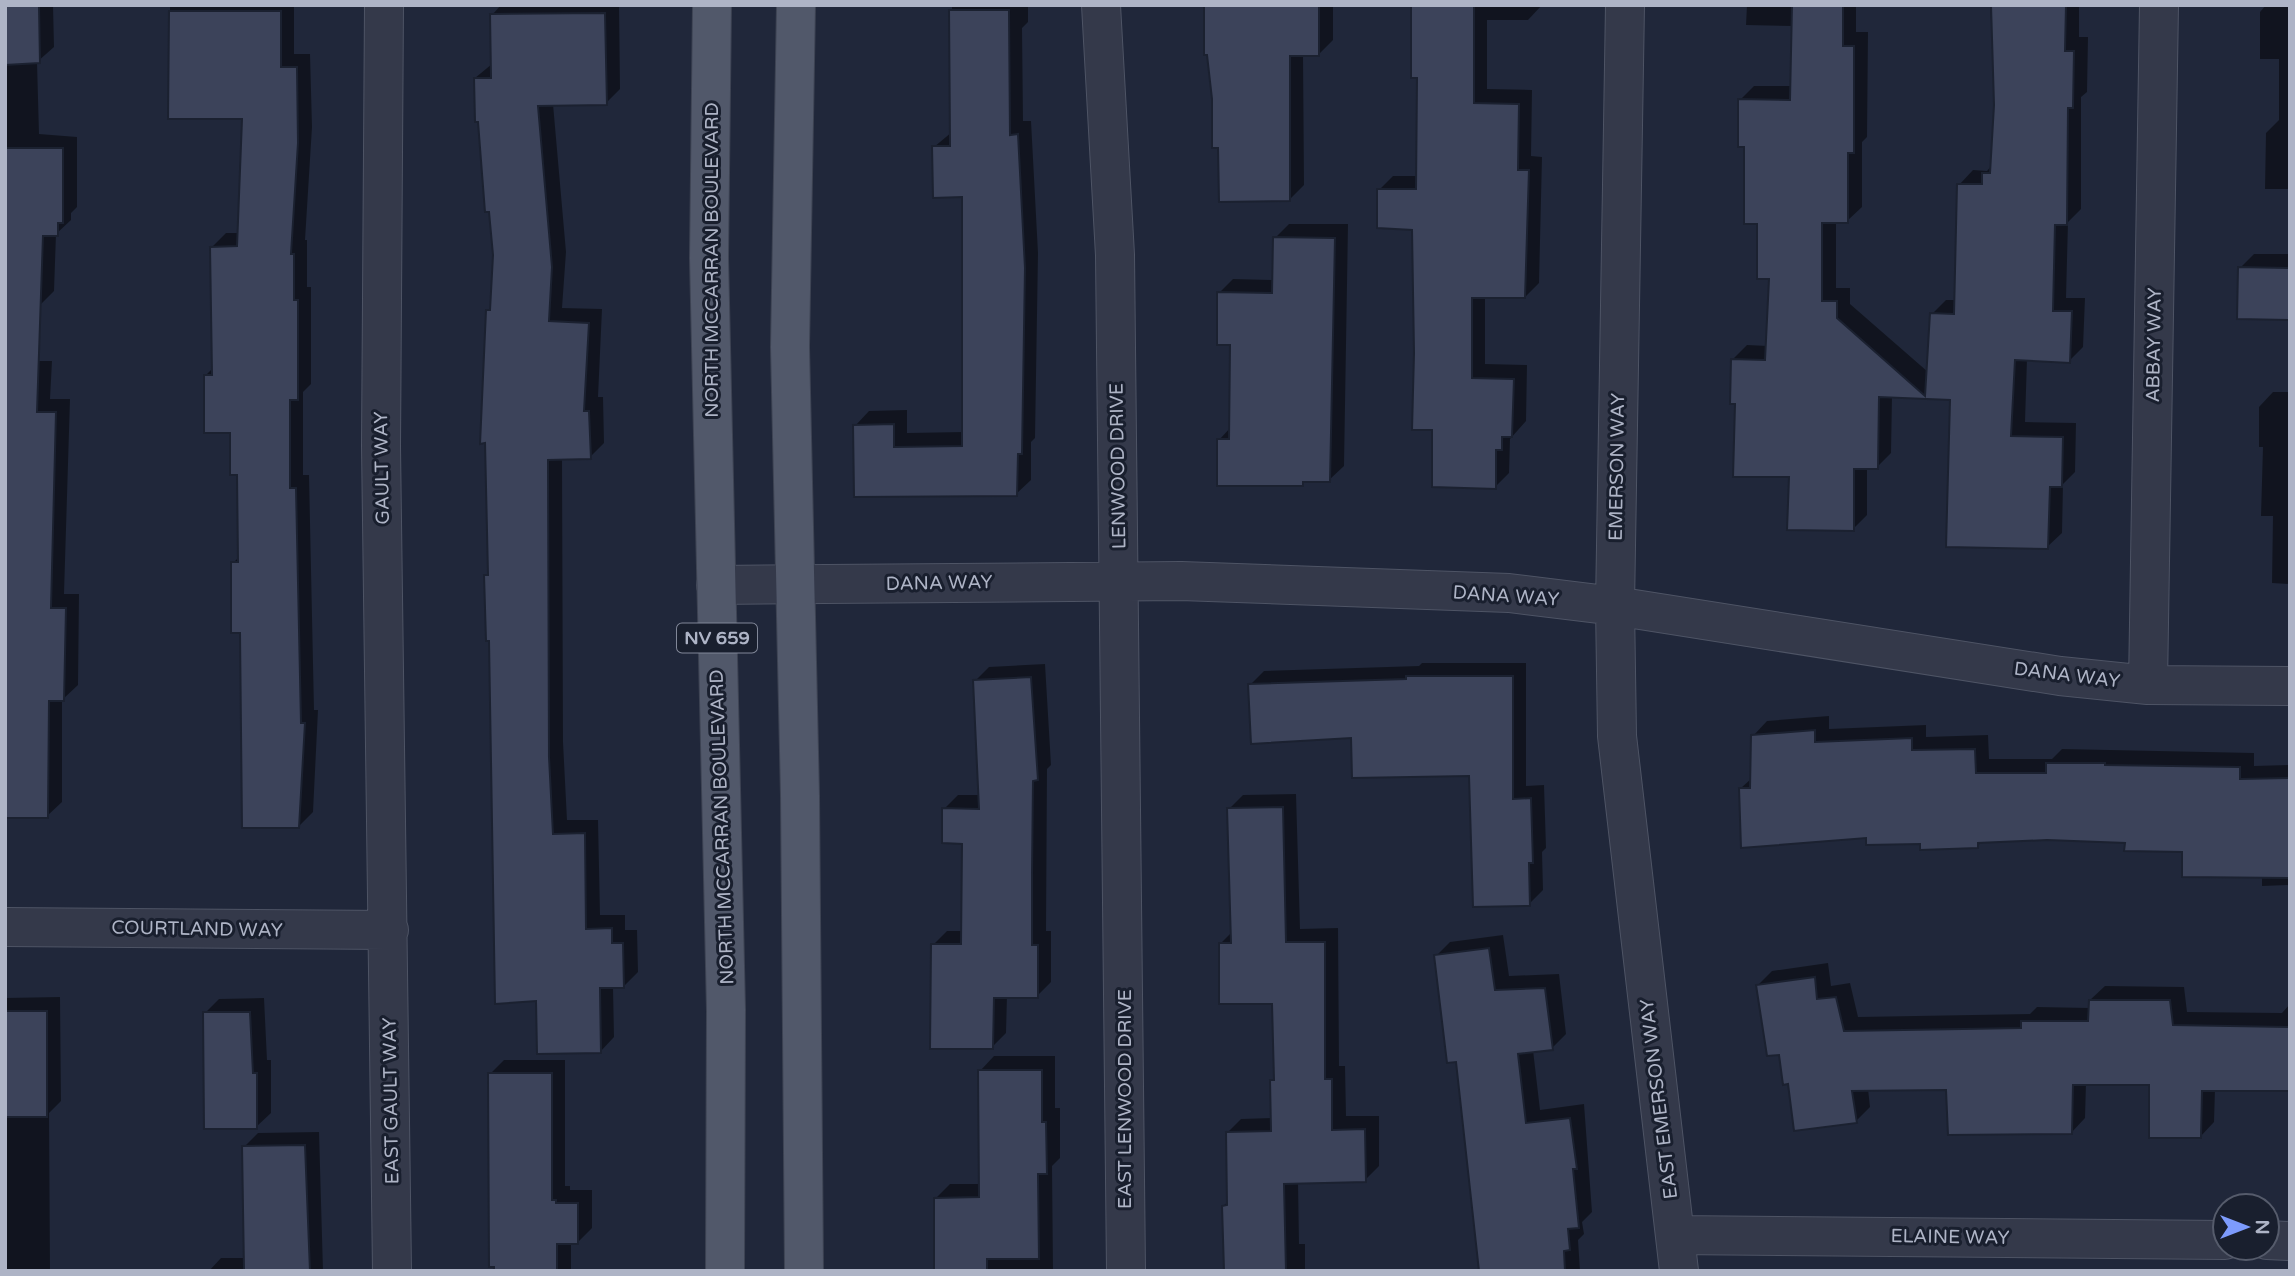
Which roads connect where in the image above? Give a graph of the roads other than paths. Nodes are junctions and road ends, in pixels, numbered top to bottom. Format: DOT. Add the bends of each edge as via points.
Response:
graph roads {
  1 [pos="384,5"];
  2 [pos="712,5"];
  3 [pos="796,5"];
  4 [pos="1101,5"];
  5 [pos="1625,5"];
  6 [pos="2159,5"];
  7 [pos="1120,581"];
  8 [pos="794,584"];
  9 [pos="716,585"];
  10 [pos="1615,606"];
  11 [pos="2148,685"];
  12 [pos="2290,686"];
  13 [pos="1123,926"];
  14 [pos="5,927"];
  15 [pos="1639,928"];
  16 [pos="389,930"];
  17 [pos="2211,1240"];
  18 [pos="1677,1253"];
  19 [pos="392,1271"];
  20 [pos="725,1271"];
  21 [pos="804,1271"];
  22 [pos="1126,1271"];
  1 -- 16 [label="street, GAULT WAY" via="381,446"];
  2 -- 9 [label="main road, NORTH MCCARRAN BOULEVARD / NV 659" via="709,258"];
  3 -- 8 [label="main road" via="790,348"];
  4 -- 7 [label="street, LENWOOD DRIVE" via="1115,255"];
  5 -- 10 [label="street, EMERSON WAY"];
  6 -- 11 [label="street, ABBAY WAY"];
  7 -- 8 [label="street, DANA WAY"];
  7 -- 10 [label="street, DANA WAY" via="1509,593"];
  7 -- 13 [label="street, LENWOOD DRIVE"];
  8 -- 9 [label="street, DANA WAY"];
  8 -- 21 [label="main road"];
  9 -- 20 [label="main road, NORTH MCCARRAN BOULEVARD / NV 659" via="726,1010"];
  10 -- 11 [label="street, DANA WAY" via="2060,676"];
  10 -- 15 [label="street, EMERSON WAY" via="1617,736"];
  11 -- 12 [label="street, DANA WAY"];
  13 -- 22 [label="street, EAST LENWOOD DRIVE"];
  14 -- 16 [label="street, COURTLAND WAY"];
  15 -- 18 [label="street, EAST EMERSON WAY"];
  16 -- 19 [label="street, EAST GAULT WAY"];
  17 -- 18 [label="street, ELAINE WAY"];
}
